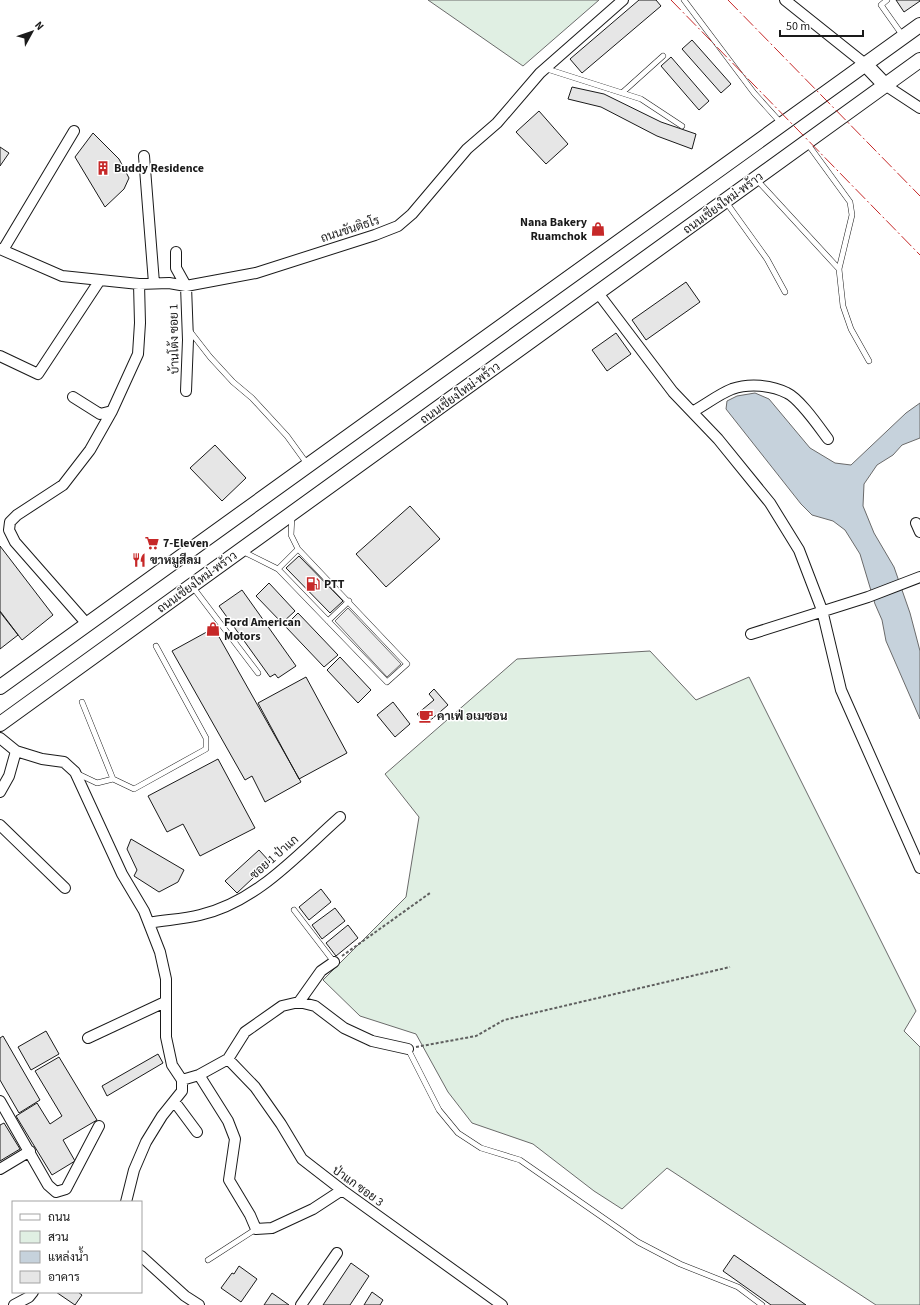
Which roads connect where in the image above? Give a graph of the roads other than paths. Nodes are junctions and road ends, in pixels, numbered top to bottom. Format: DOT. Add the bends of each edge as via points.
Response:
graph roads {
  1 [pos="623,0"];
  2 [pos="684,0"];
  3 [pos="785,0"];
  4 [pos="887,0"];
  5 [pos="920,25"];
  6 [pos="904,36"];
  7 [pos="663,56"];
  8 [pos="920,60"];
  9 [pos="865,64"];
  10 [pos="547,69"];
  11 [pos="885,85"];
  12 [pos="623,92"];
  13 [pos="920,108"];
  14 [pos="781,124"];
  15 [pos="682,126"];
  16 [pos="74,131"];
  17 [pos="807,143"];
  18 [pos="144,156"];
  19 [pos="757,179"];
  20 [pos="726,201"];
  21 [pos="1,249"];
  22 [pos="176,252"];
  23 [pos="839,270"];
  24 [pos="100,280"];
  25 [pos="154,283"];
  26 [pos="139,284"];
  27 [pos="186,286"];
  28 [pos="786,292"];
  29 [pos="598,293"];
  30 [pos="188,328"];
  31 [pos="0,356"];
  32 [pos="869,360"];
  33 [pos="186,391"];
  34 [pos="73,397"];
  35 [pos="112,411"];
  36 [pos="692,412"];
  37 [pos="828,439"];
  38 [pos="308,465"];
  39 [pos="292,514"];
  40 [pos="298,549"];
  41 [pos="241,550"];
  42 [pos="278,569"];
  43 [pos="920,577"];
  44 [pos="192,585"];
  45 [pos="349,601"];
  46 [pos="822,610"];
  47 [pos="328,621"];
  48 [pos="87,624"];
  49 [pos="751,634"];
  50 [pos="156,646"];
  51 [pos="258,673"];
  52 [pos="0,686"];
  53 [pos="82,702"];
  54 [pos="0,724"];
  55 [pos="0,738"];
  56 [pos="16,751"];
  57 [pos="75,772"];
  58 [pos="113,779"];
  59 [pos="0,792"];
  60 [pos="340,817"];
  61 [pos="0,825"];
  62 [pos="920,868"];
  63 [pos="65,888"];
  64 [pos="294,910"];
  65 [pos="149,923"];
  66 [pos="334,962"];
  67 [pos="166,1002"];
  68 [pos="299,1002"];
  69 [pos="88,1038"];
  70 [pos="408,1049"];
  71 [pos="228,1059"];
  72 [pos="199,1076"];
  73 [pos="182,1080"];
  74 [pos="0,1101"];
  75 [pos="174,1101"];
  76 [pos="99,1126"];
  77 [pos="197,1132"];
  78 [pos="30,1151"];
  79 [pos="0,1169"];
  80 [pos="342,1190"];
  81 [pos="126,1201"];
  82 [pos="256,1229"];
  83 [pos="337,1253"];
  84 [pos="142,1257"];
  85 [pos="208,1260"];
  86 [pos="33,1293"];
  87 [pos="186,1301"];
  88 [pos="14,1305"];
  89 [pos="199,1305"];
  90 [pos="301,1305"];
  91 [pos="502,1305"];
  92 [pos="762,1305"];
  1 -- 10 [label="street, ถนนขันติธโร"];
  2 -- 14 [label="lane" via="754,93"];
  3 -- 9 [label="street"];
  4 -- 6 [label="lane" via="881,5"];
  5 -- 6 [label="main road"];
  6 -- 9 [label="main road"];
  7 -- 12 [label="lane"];
  8 -- 11 [label="main road, ถนนเชียงใหม่-พร้าว"];
  9 -- 11 [label="main road"];
  9 -- 14 [label="main road"];
  10 -- 12 [label="lane"];
  10 -- 27 [label="street, ถนนขันติธโร" via="540,73 496,123 467,148 412,214 398,226 256,273"];
  11 -- 13 [label="street"];
  11 -- 17 [label="main road, ถนนเชียงใหม่-พร้าว"];
  12 -- 15 [label="lane" via="642,98"];
  14 -- 38 [label="main road"];
  16 -- 21 [label="street"];
  17 -- 19 [label="main road, ถนนเชียงใหม่-พร้าว"];
  17 -- 23 [label="lane" via="850,202 852,215"];
  18 -- 25 [label="street"];
  19 -- 20 [label="main road, ถนนเชียงใหม่-พร้าว"];
  19 -- 23 [label="lane"];
  20 -- 28 [label="lane"];
  20 -- 29 [label="main road, ถนนเชียงใหม่-พร้าว"];
  21 -- 24 [label="street, ถนนขันติธโร" via="62,276"];
  22 -- 27 [label="street" via="176,268"];
  23 -- 32 [label="lane" via="843,306 851,329"];
  24 -- 26 [label="street, ถนนขันติธโร"];
  24 -- 31 [label="street" via="38,374"];
  25 -- 26 [label="street, ถนนขันติธโร"];
  25 -- 27 [label="street, ถนนขันติธโร"];
  26 -- 35 [label="street" via="138,354"];
  27 -- 30 [label="street, บ้านโต้ง ซอย 1"];
  29 -- 36 [label="street" via="673,392"];
  29 -- 39 [label="main road, ถนนเชียงใหม่-พร้าว"];
  30 -- 33 [label="street, บ้านโต้ง ซอย 1"];
  30 -- 38 [label="lane" via="210,357 288,436"];
  34 -- 35 [label="street" via="100,414"];
  35 -- 48 [label="street" via="90,450 63,485 17,515 10,522 9,530 15,542"];
  36 -- 37 [label="street" via="732,389 746,386 771,388 788,393"];
  36 -- 46 [label="street" via="718,439 770,503 799,550"];
  38 -- 48 [label="main road"];
  39 -- 40 [label="lane" via="291,535"];
  39 -- 41 [label="main road, ถนนเชียงใหม่-พร้าว"];
  40 -- 42 [label="lane"];
  40 -- 45 [label="lane"];
  41 -- 42 [label="lane"];
  41 -- 44 [label="main road, ถนนเชียงใหม่-พร้าว"];
  42 -- 47 [label="lane"];
  43 -- 46 [label="street" via="868,597"];
  44 -- 51 [label="lane"];
  44 -- 54 [label="main road, ถนนเชียงใหม่-พร้าว"];
  45 -- 47 [label="lane"];
  45 -- 47 [label="lane" via="407,664 387,682"];
  46 -- 49 [label="street"];
  46 -- 62 [label="street" via="841,690"];
  48 -- 52 [label="main road"];
  50 -- 58 [label="lane" via="206,738 206,749 134,789"];
  53 -- 58 [label="lane"];
  55 -- 56 [label="street"];
  56 -- 57 [label="street" via="64,762"];
  56 -- 59 [label="street" via="9,776"];
  57 -- 58 [label="lane" via="97,783"];
  57 -- 65 [label="street" via="122,874"];
  60 -- 65 [label="street, ซอย 1 ป่าแก" via="252,893 201,915"];
  61 -- 63 [label="street"];
  64 -- 66 [label="lane"];
  65 -- 67 [label="street" via="160,952 166,979"];
  66 -- 68 [label="street" via="321,972"];
  67 -- 69 [label="street"];
  67 -- 73 [label="street" via="166,1037 172,1065"];
  68 -- 70 [label="street" via="315,1006 344,1028 372,1041"];
  68 -- 71 [label="street" via="282,1006 245,1032"];
  70 -- 92 [label="lane" via="439,1110 458,1133 481,1148 520,1160 638,1242 680,1264 738,1287"];
  71 -- 72 [label="street"];
  71 -- 80 [label="street, ป่าแก ซอย 3" via="255,1087 302,1159"];
  72 -- 73 [label="street"];
  72 -- 82 [label="street" via="228,1121 235,1139 229,1180"];
  73 -- 75 [label="street" via="182,1090"];
  74 -- 78 [label="street"];
  75 -- 77 [label="street"];
  75 -- 81 [label="street" via="146,1142 134,1170"];
  76 -- 78 [label="street" via="62,1192 56,1192 48,1184"];
  78 -- 79 [label="street"];
  80 -- 82 [label="street" via="313,1209 272,1228"];
  80 -- 91 [label="street, ป่าแก ซอย 3"];
  82 -- 85 [label="lane"];
  83 -- 90 [label="street"];
  84 -- 87 [label="street"];
  86 -- 88 [label="street"];
  87 -- 89 [label="street"];
}
